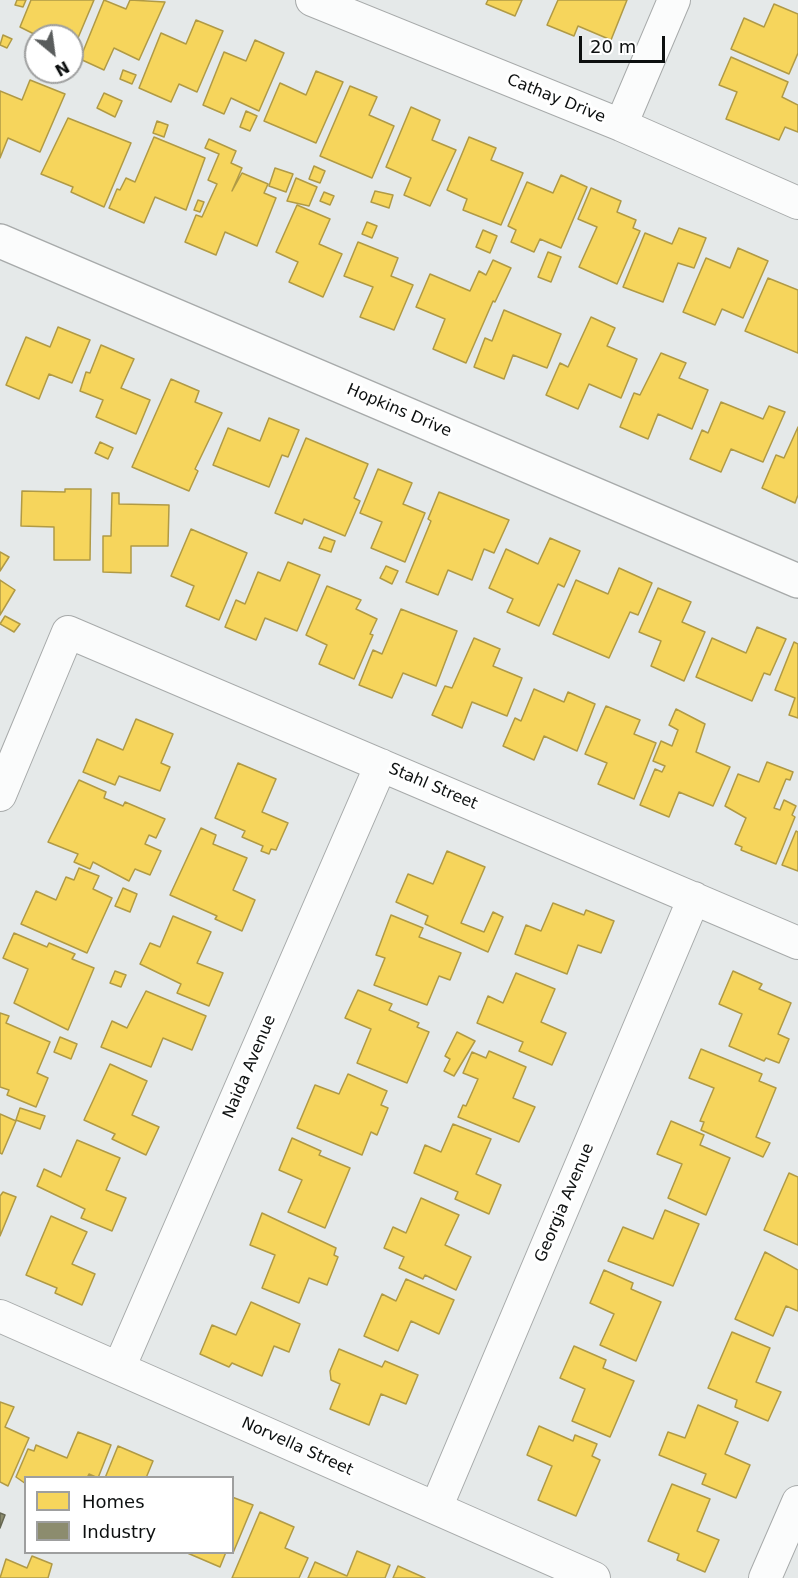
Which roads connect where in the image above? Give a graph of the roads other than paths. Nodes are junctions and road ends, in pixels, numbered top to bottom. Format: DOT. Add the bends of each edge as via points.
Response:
graph roads {
  1 [pos="312,0"];
  2 [pos="674,0"];
  3 [pos="621,125"];
  4 [pos="798,203"];
  5 [pos="0,241"];
  6 [pos="798,581"];
  7 [pos="381,765"];
  8 [pos="0,795"];
  9 [pos="694,898"];
  10 [pos="798,943"];
  11 [pos="0,1316"];
  12 [pos="119,1368"];
  13 [pos="798,1502"];
  14 [pos="436,1508"];
  15 [pos="594,1578"];
  16 [pos="765,1578"];
  1 -- 3 [label="street, Cathay Drive"];
  2 -- 3 [label="street"];
  3 -- 4 [label="street, Cathay Drive"];
  5 -- 6 [label="street, Hopkins Drive"];
  7 -- 8 [label="street, Stahl Street" via="68,632"];
  7 -- 9 [label="street, Stahl Street"];
  7 -- 12 [label="street, Naida Avenue"];
  9 -- 10 [label="street, Stahl Street"];
  9 -- 14 [label="street, Georgia Avenue"];
  11 -- 12 [label="street, Norvella Street"];
  12 -- 14 [label="street, Norvella Street"];
  13 -- 16 [label="street"];
  14 -- 15 [label="street, Norvella Street"];
}
